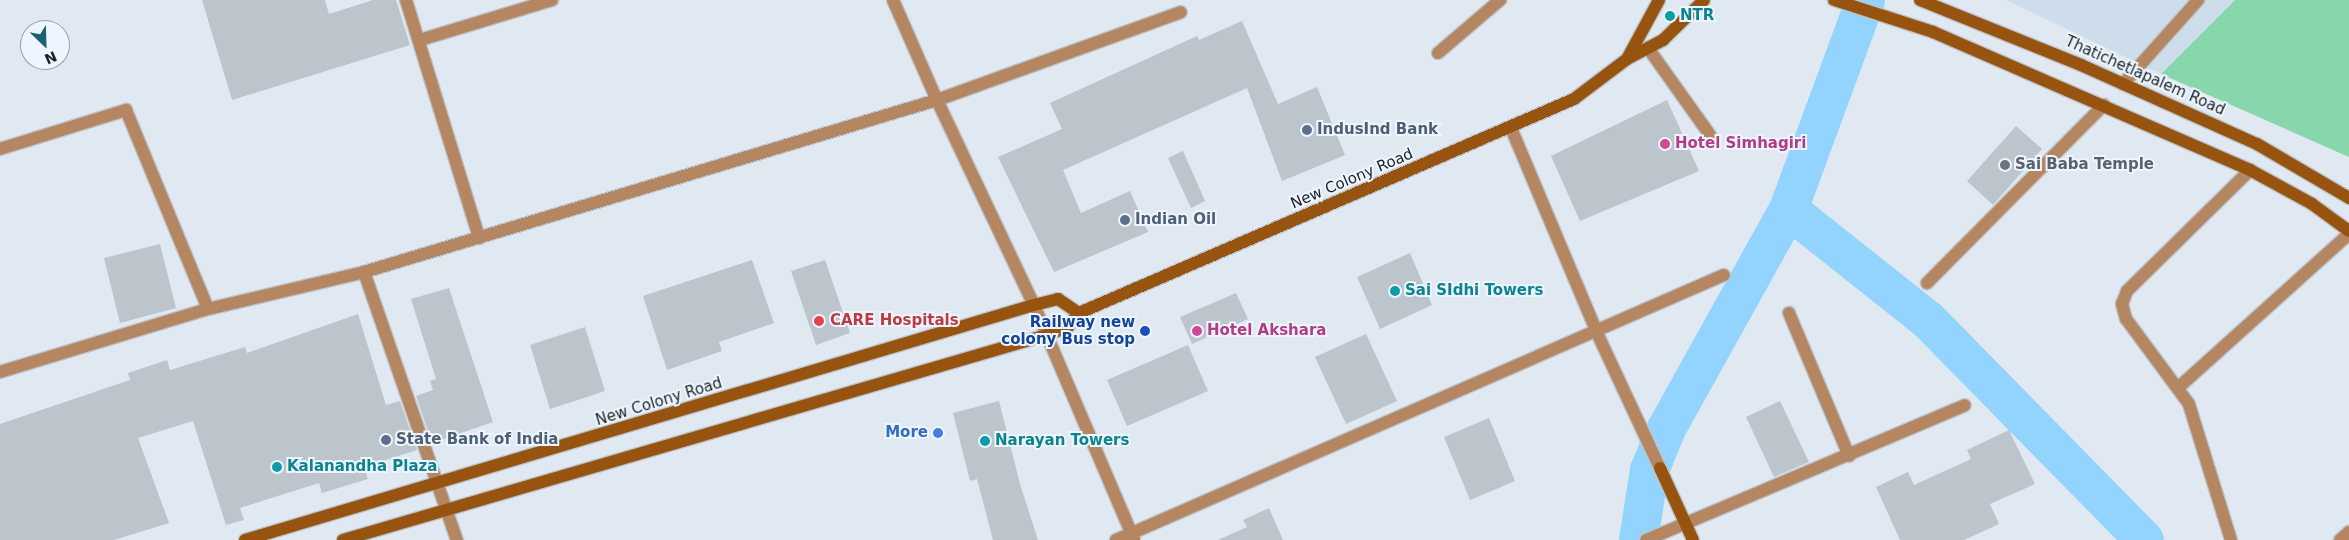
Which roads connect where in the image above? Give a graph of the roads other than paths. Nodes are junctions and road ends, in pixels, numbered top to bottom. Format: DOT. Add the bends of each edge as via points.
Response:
graph roads {
  1 [pos="406,0"];
  2 [pos="552,0"];
  3 [pos="893,0"];
  4 [pos="1500,0"];
  5 [pos="1659,0"];
  6 [pos="1704,0"];
  7 [pos="1834,0"];
  8 [pos="1920,0"];
  9 [pos="2198,0"];
  10 [pos="1181,12"];
  11 [pos="420,40"];
  12 [pos="1648,48"];
  13 [pos="1438,54"];
  14 [pos="1627,59"];
  15 [pos="2123,84"];
  16 [pos="937,100"];
  17 [pos="2104,105"];
  18 [pos="1511,128"];
  19 [pos="1710,135"];
  20 [pos="0,149"];
  21 [pos="2250,170"];
  22 [pos="2349,198"];
  23 [pos="2349,233"];
  24 [pos="479,238"];
  25 [pos="364,272"];
  26 [pos="1724,275"];
  27 [pos="1926,283"];
  28 [pos="1034,305"];
  29 [pos="208,309"];
  30 [pos="1790,312"];
  31 [pos="1080,313"];
  32 [pos="1597,334"];
  33 [pos="1047,335"];
  34 [pos="0,372"];
  35 [pos="2179,387"];
  36 [pos="1965,405"];
  37 [pos="1848,456"];
  38 [pos="1660,468"];
  39 [pos="439,484"];
  40 [pos="448,510"];
  41 [pos="1686,526"];
  42 [pos="2349,532"];
  43 [pos="1133,537"];
  44 [pos="245,540"];
  45 [pos="343,540"];
  46 [pos="457,540"];
  47 [pos="1116,540"];
  48 [pos="1646,540"];
  49 [pos="1693,540"];
  50 [pos="2231,540"];
  51 [pos="2340,540"];
  1 -- 11 [label="street"];
  2 -- 11 [label="street"];
  3 -- 16 [label="street"];
  4 -- 13 [label="street"];
  5 -- 14 [label="main road"];
  6 -- 12 [label="main road, New Colony Road" via="1663,40"];
  7 -- 17 [label="main road" via="1933,32"];
  8 -- 15 [label="main road, Thatichetlapalem Road"];
  9 -- 15 [label="street"];
  10 -- 16 [label="street"];
  11 -- 24 [label="street"];
  12 -- 14 [label="main road, New Colony Road"];
  12 -- 19 [label="street"];
  14 -- 18 [label="main road, New Colony Road" via="1574,99"];
  15 -- 22 [label="main road, Thatichetlapalem Road" via="2257,144"];
  16 -- 24 [label="street"];
  16 -- 28 [label="street"];
  17 -- 21 [label="main road"];
  17 -- 27 [label="street"];
  18 -- 31 [label="main road, New Colony Road"];
  18 -- 32 [label="street"];
  20 -- 29 [label="street" via="126,110"];
  21 -- 23 [label="main road" via="2312,204"];
  21 -- 35 [label="street" via="2127,291 2122,304 2126,319"];
  23 -- 35 [label="street"];
  24 -- 25 [label="street"];
  25 -- 29 [label="street"];
  25 -- 39 [label="street"];
  26 -- 32 [label="street"];
  28 -- 31 [label="main road, New Colony Road" via="1058,299"];
  28 -- 33 [label="street"];
  28 -- 39 [label="main road, New Colony Road"];
  29 -- 34 [label="street"];
  30 -- 37 [label="street"];
  31 -- 33 [label="main road, New Colony Road" via="1068,327"];
  32 -- 38 [label="street"];
  32 -- 43 [label="street"];
  33 -- 40 [label="main road, New Colony Road"];
  33 -- 43 [label="street"];
  35 -- 50 [label="street" via="2195,419"];
  36 -- 37 [label="street"];
  37 -- 41 [label="street"];
  38 -- 41 [label="main road"];
  39 -- 40 [label="street"];
  39 -- 44 [label="main road, New Colony Road"];
  40 -- 45 [label="main road, New Colony Road"];
  40 -- 46 [label="street"];
  41 -- 48 [label="street"];
  41 -- 49 [label="main road"];
  42 -- 51 [label="street"];
  43 -- 47 [label="street"];
}
